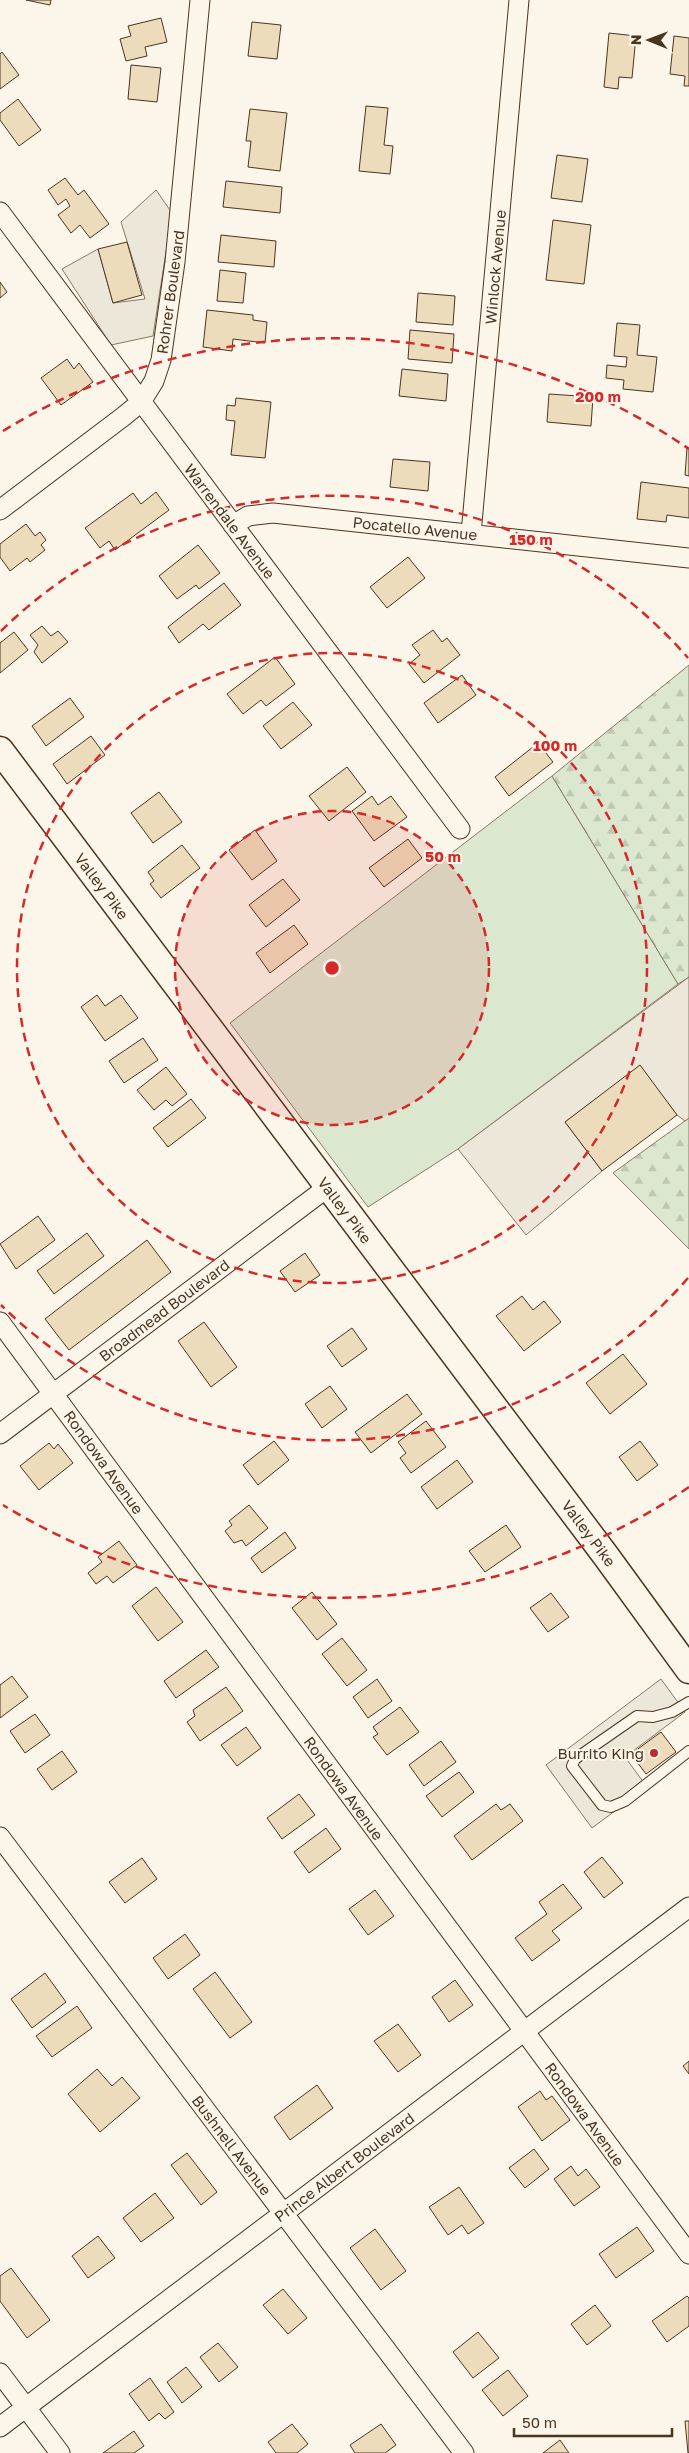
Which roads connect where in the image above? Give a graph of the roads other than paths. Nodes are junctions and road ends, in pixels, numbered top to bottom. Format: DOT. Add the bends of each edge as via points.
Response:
graph roads {
  1 [pos="200,0"];
  2 [pos="519,0"];
  3 [pos="0,212"];
  4 [pos="141,402"];
  5 [pos="0,510"];
  6 [pos="233,525"];
  7 [pos="471,534"];
  8 [pos="689,558"];
  9 [pos="0,750"];
  10 [pos="460,829"];
  11 [pos="328,1187"];
  12 [pos="0,1322"];
  13 [pos="53,1394"];
  14 [pos="0,1434"];
  15 [pos="689,1670"];
  16 [pos="689,1702"];
  17 [pos="689,1751"];
  18 [pos="0,1837"];
  19 [pos="689,1907"];
  20 [pos="524,2031"];
  21 [pos="283,2213"];
  22 [pos="689,2254"];
  23 [pos="0,2372"];
  24 [pos="26,2407"];
  25 [pos="0,2427"];
  26 [pos="60,2453"];
  27 [pos="464,2453"];
  1 -- 4 [label="street, Rohrer Boulevard" via="174,272 161,360 154,381"];
  2 -- 7 [label="street, Winlock Avenue"];
  3 -- 4 [label="street, Warrendale Avenue"];
  4 -- 5 [label="street, Rohrer Boulevard"];
  4 -- 6 [label="street, Warrendale Avenue"];
  6 -- 7 [label="street, Pocatello Avenue" via="248,516 273,513"];
  6 -- 10 [label="street, Warrendale Avenue"];
  7 -- 8 [label="street, Pocatello Avenue"];
  9 -- 11 [label="street, Valley Pike"];
  11 -- 13 [label="street, Broadmead Boulevard"];
  11 -- 15 [label="street, Valley Pike"];
  12 -- 13 [label="street, Rondowa Avenue"];
  13 -- 14 [label="street, Broadmead Boulevard"];
  13 -- 20 [label="street, Rondowa Avenue"];
  16 -- 17 [label="lane" via="672,1712 653,1717 637,1716 575,1759 572,1766 602,1805 611,1807 625,1801"];
  18 -- 21 [label="street, Bushnell Avenue"];
  19 -- 20 [label="street, Prince Albert Boulevard"];
  20 -- 21 [label="street, Prince Albert Boulevard"];
  20 -- 22 [label="street, Rondowa Avenue"];
  21 -- 24 [label="street, Prince Albert Boulevard"];
  21 -- 27 [label="street, Bushnell Avenue"];
  23 -- 24 [label="street"];
  24 -- 25 [label="street, Prince Albert Boulevard"];
  24 -- 26 [label="street"];
}
